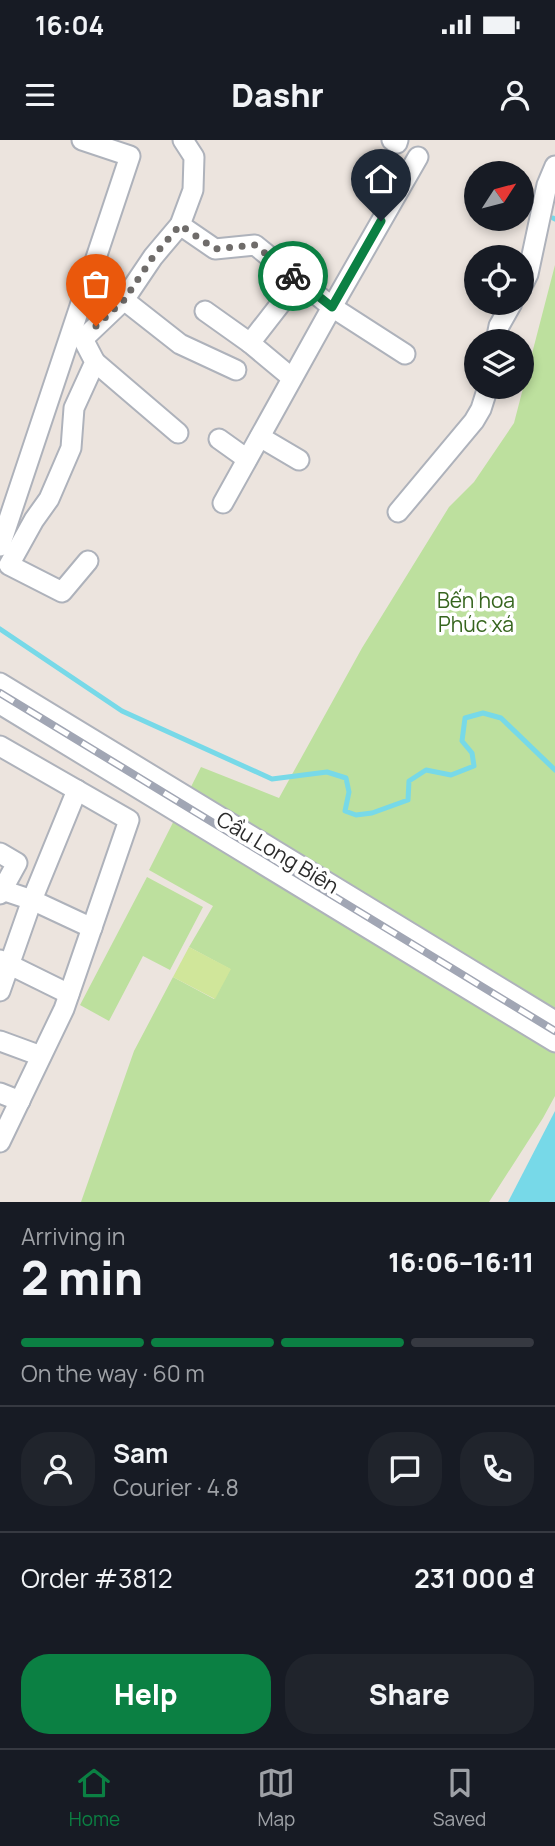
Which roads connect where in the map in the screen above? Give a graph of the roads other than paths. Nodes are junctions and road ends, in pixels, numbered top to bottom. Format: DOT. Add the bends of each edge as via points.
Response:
graph roads {
  1 [pos="82,140"];
  2 [pos="183,140"];
  3 [pos="418,157"];
  4 [pos="555,166"];
  5 [pos="180,225"];
  6 [pos="534,246"];
  7 [pos="299,280"];
  8 [pos="124,300"];
  9 [pos="332,307"];
  10 [pos="205,311"];
  11 [pos="250,343"];
  12 [pos="405,354"];
  13 [pos="95,362"];
  14 [pos="236,370"];
  15 [pos="292,378"];
  16 [pos="484,399"];
  17 [pos="178,433"];
  18 [pos="260,437"];
  19 [pos="219,439"];
  20 [pos="247,460"];
  21 [pos="299,460"];
  22 [pos="223,503"];
  23 [pos="397,512"];
  24 [pos="0,546"];
  25 [pos="88,561"];
  26 [pos="0,683"];
  27 [pos="0,704"];
  28 [pos="2,753"];
  29 [pos="77,790"];
  30 [pos="0,853"];
  31 [pos="1,892"];
  32 [pos="32,900"];
  33 [pos="92,928"];
  34 [pos="4,962"];
  35 [pos="0,991"];
  36 [pos="69,994"];
  37 [pos="555,1021"];
  38 [pos="0,1041"];
  39 [pos="555,1042"];
  40 [pos="41,1056"];
  41 [pos="0,1093"];
  42 [pos="20,1101"];
  43 [pos="3,1129"];
  1 -- 24 [label="street" via="130,156"];
  2 -- 5 [label="street" via="194,157 194,190"];
  3 -- 9 [label="street"];
  4 -- 6 [label="street"];
  5 -- 7 [label="street" via="215,249 255,245"];
  5 -- 8 [label="street"];
  7 -- 9 [label="street"];
  7 -- 11 [label="street"];
  8 -- 13 [label="street" via="83,339"];
  8 -- 14 [label="street" via="180,344"];
  9 -- 12 [label="street"];
  9 -- 15 [label="street"];
  10 -- 11 [label="street"];
  11 -- 15 [label="street"];
  13 -- 17 [label="street"];
  13 -- 25 [label="street" via="74,408 71,448 49,499 9,565 62,592"];
  15 -- 18 [label="street"];
  16 -- 23 [label="street" via="474,421"];
  18 -- 20 [label="street"];
  18 -- 21 [label="street"];
  19 -- 20 [label="street"];
  20 -- 22 [label="street"];
  26 -- 37 [label="street, Cầu Long Biên"];
  27 -- 39 [label="street, Cầu Long Biên"];
  28 -- 29 [label="street"];
  29 -- 32 [label="street"];
  29 -- 33 [label="street" via="129,820"];
  30 -- 31 [label="street" via="17,863"];
  31 -- 32 [label="street"];
  32 -- 33 [label="street"];
  32 -- 34 [label="street"];
  33 -- 36 [label="street"];
  34 -- 35 [label="street"];
  34 -- 36 [label="street"];
  36 -- 40 [label="street"];
  38 -- 40 [label="street"];
  40 -- 42 [label="street"];
  41 -- 42 [label="street"];
  42 -- 43 [label="street"];
}
